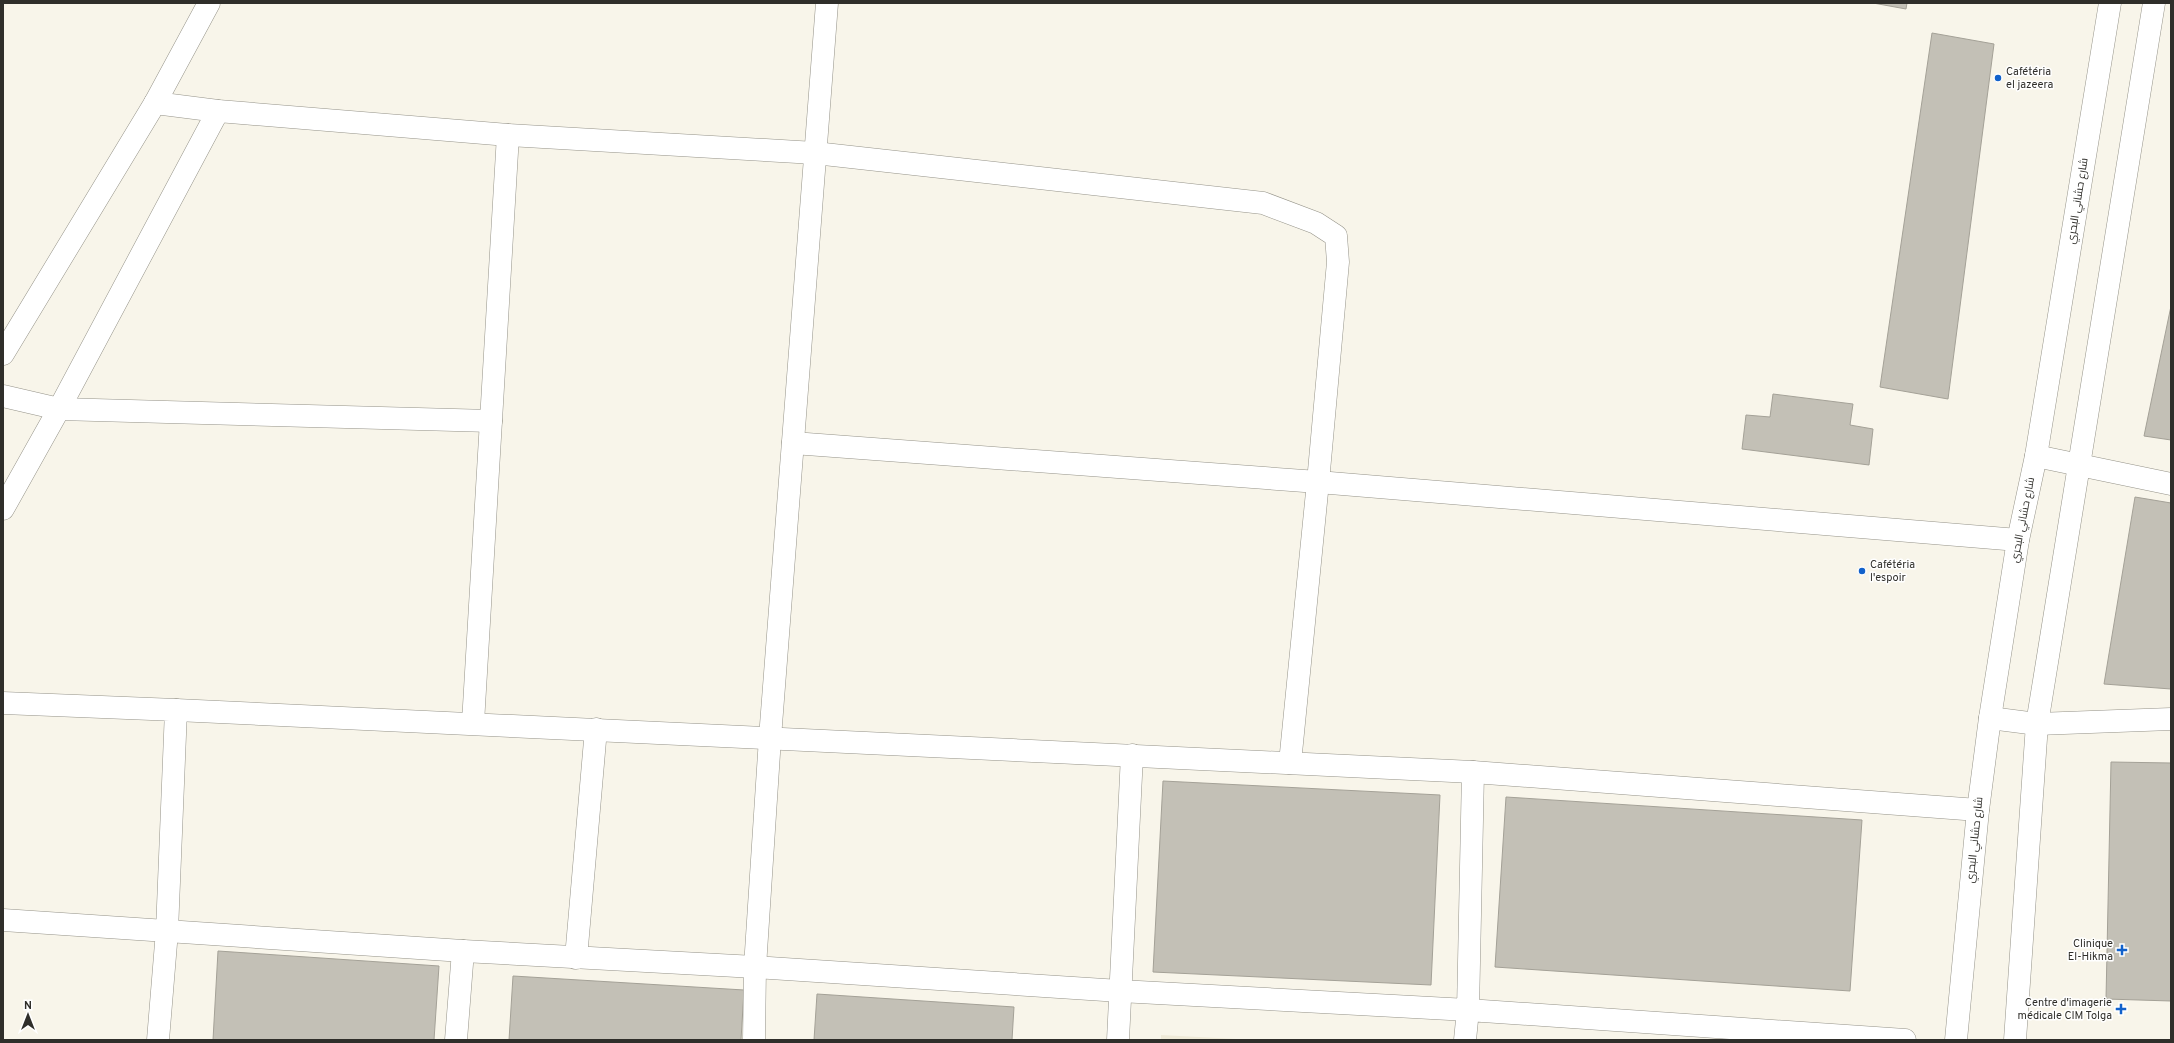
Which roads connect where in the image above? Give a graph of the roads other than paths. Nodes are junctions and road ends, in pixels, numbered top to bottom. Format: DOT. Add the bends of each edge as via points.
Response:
graph roads {
  1 [pos="827,3"];
  2 [pos="2110,3"];
  3 [pos="2154,3"];
  4 [pos="201,6"];
  5 [pos="155,103"];
  6 [pos="218,111"];
  7 [pos="508,135"];
  8 [pos="815,153"];
  9 [pos="3,354"];
  10 [pos="3,396"];
  11 [pos="59,409"];
  12 [pos="491,421"];
  13 [pos="793,443"];
  14 [pos="2036,456"];
  15 [pos="2080,465"];
  16 [pos="1318,482"];
  17 [pos="2171,484"];
  18 [pos="3,509"];
  19 [pos="2018,540"];
  20 [pos="3,703"];
  21 [pos="176,710"];
  22 [pos="1990,718"];
  23 [pos="2171,720"];
  24 [pos="473,723"];
  25 [pos="2037,724"];
  26 [pos="596,729"];
  27 [pos="770,738"];
  28 [pos="1132,755"];
  29 [pos="1290,763"];
  30 [pos="1473,772"];
  31 [pos="1978,810"];
  32 [pos="3,920"];
  33 [pos="167,930"];
  34 [pos="463,951"];
  35 [pos="576,958"];
  36 [pos="755,967"];
  37 [pos="1120,991"];
  38 [pos="1468,1010"];
  39 [pos="158,1040"];
  40 [pos="456,1040"];
  41 [pos="754,1040"];
  42 [pos="1118,1040"];
  43 [pos="1465,1040"];
  44 [pos="1905,1040"];
  45 [pos="1956,1040"];
  46 [pos="2016,1040"];
  1 -- 8 [label="street"];
  2 -- 14 [label="street, شارع حشاني البحري"];
  3 -- 15 [label="street"];
  4 -- 5 [label="street"];
  5 -- 6 [label="street"];
  5 -- 9 [label="street"];
  6 -- 7 [label="street"];
  6 -- 11 [label="street"];
  7 -- 8 [label="street"];
  7 -- 12 [label="street"];
  8 -- 13 [label="street"];
  8 -- 16 [label="street" via="1263,203 1316,223 1336,236 1338,262"];
  10 -- 11 [label="street"];
  11 -- 12 [label="street"];
  11 -- 18 [label="street"];
  12 -- 24 [label="street"];
  13 -- 16 [label="street"];
  13 -- 27 [label="street"];
  14 -- 15 [label="street"];
  14 -- 19 [label="street, شارع حشاني البحري"];
  15 -- 17 [label="street"];
  15 -- 25 [label="street"];
  16 -- 19 [label="street"];
  16 -- 29 [label="street"];
  19 -- 22 [label="street, شارع حشاني البحري"];
  20 -- 21 [label="street"];
  21 -- 24 [label="street"];
  21 -- 33 [label="street"];
  22 -- 25 [label="street"];
  22 -- 31 [label="street, شارع حشاني البحري"];
  23 -- 25 [label="street"];
  24 -- 26 [label="street"];
  25 -- 46 [label="street"];
  26 -- 27 [label="street"];
  26 -- 35 [label="street"];
  27 -- 28 [label="street"];
  27 -- 36 [label="street"];
  28 -- 29 [label="street"];
  28 -- 37 [label="street"];
  29 -- 30 [label="street"];
  30 -- 31 [label="street"];
  30 -- 38 [label="street"];
  31 -- 45 [label="street, شارع حشاني البحري"];
  32 -- 33 [label="street"];
  33 -- 34 [label="street"];
  33 -- 39 [label="street"];
  34 -- 35 [label="street"];
  34 -- 40 [label="street"];
  35 -- 36 [label="street"];
  36 -- 37 [label="street"];
  36 -- 41 [label="street"];
  37 -- 38 [label="street"];
  37 -- 42 [label="street"];
  38 -- 43 [label="street"];
  38 -- 44 [label="street"];
}
